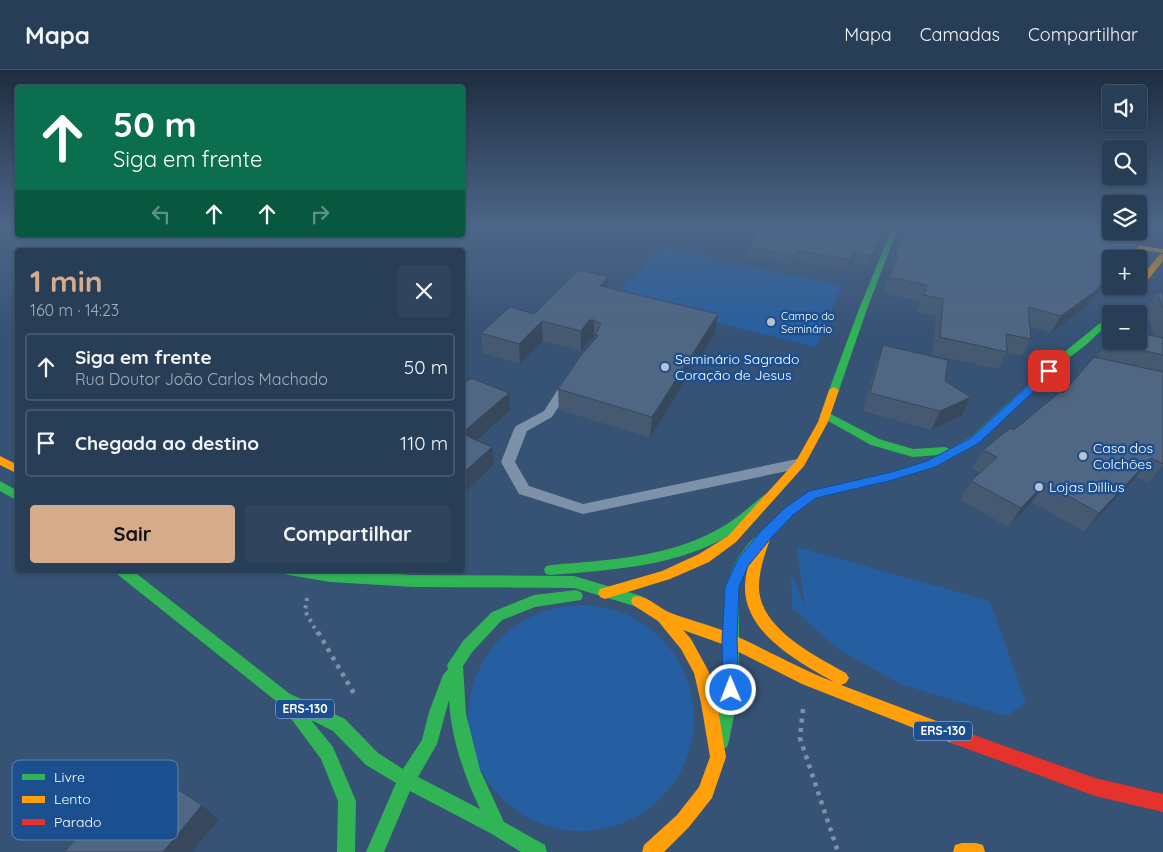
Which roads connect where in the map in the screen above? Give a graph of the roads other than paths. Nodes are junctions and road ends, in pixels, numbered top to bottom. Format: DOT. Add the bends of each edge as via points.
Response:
graph roads {
  1 [pos="882,262"];
  2 [pos="1158,262"];
  3 [pos="1147,275"];
  4 [pos="1102,325"];
  5 [pos="1059,361"];
  6 [pos="1077,365"];
  7 [pos="573,375"];
  8 [pos="824,415"];
  9 [pos="958,450"];
  10 [pos="0,460"];
  11 [pos="800,463"];
  12 [pos="15,468"];
  13 [pos="0,484"];
  14 [pos="15,495"];
  15 [pos="768,498"];
  16 [pos="766,534"];
  17 [pos="126,573"];
  18 [pos="312,573"];
  19 [pos="413,581"];
  20 [pos="605,593"];
  21 [pos="662,616"];
  22 [pos="730,640"];
  23 [pos="455,665"];
  24 [pos="284,699"];
  25 [pos="916,721"];
  26 [pos="718,757"];
  27 [pos="406,780"];
  28 [pos="1163,803"];
  29 [pos="498,828"];
  30 [pos="346,852"];
  31 [pos="375,852"];
  32 [pos="538,852"];
  33 [pos="651,852"];
  34 [pos="962,852"];
  35 [pos="976,852"];
  1 -- 8 [label="main road"];
  2 -- 3 [label="main road"];
  4 -- 5 [label="main road"];
  5 -- 6 [label="main road"];
  5 -- 9 [label="main road" via="975,440"];
  7 -- 11 [label="lane" via="548,414 521,429 508,462 524,490 583,510"];
  8 -- 9 [label="main road" via="875,442 913,453"];
  8 -- 11 [label="main road"];
  9 -- 16 [label="main road" via="931,464 893,476 813,494"];
  10 -- 12 [label="main road"];
  11 -- 15 [label="main road"];
  13 -- 14 [label="main road"];
  15 -- 19 [label="main road" via="718,536 663,556 618,564"];
  15 -- 20 [label="main road" via="732,540 704,558 665,575"];
  16 -- 22 [label="main road" via="742,563 732,587"];
  16 -- 25 [label="main road" via="755,560 752,600 768,628 812,661"];
  17 -- 24 [label="main road, ERS-130"];
  18 -- 19 [label="main road, ERS-130" via="330,577"];
  19 -- 20 [label="main road, ERS-130" via="574,582"];
  20 -- 21 [label="main road, ERS-130" via="635,600"];
  20 -- 23 [label="main road, ERS-130" via="534,600 497,616"];
  21 -- 22 [label="main road, ERS-130"];
  21 -- 26 [label="main road, ERS-130" via="686,644 701,672"];
  22 -- 25 [label="main road, ERS-130" via="807,679"];
  22 -- 26 [label="main road" via="731,690"];
  23 -- 27 [label="main road, ERS-130" via="429,744"];
  23 -- 29 [label="main road" via="458,714 472,772"];
  24 -- 27 [label="main road, ERS-130" via="340,725 372,759"];
  24 -- 30 [label="main road" via="327,753 344,793 347,801"];
  25 -- 28 [label="main road, ERS-130" via="1095,787"];
  26 -- 33 [label="main road" via="706,792 683,821"];
  27 -- 29 [label="main road, ERS-130"];
  27 -- 31 [label="main road"];
  29 -- 32 [label="main road, ERS-130"];
  34 -- 35 [label="main road"];
}
